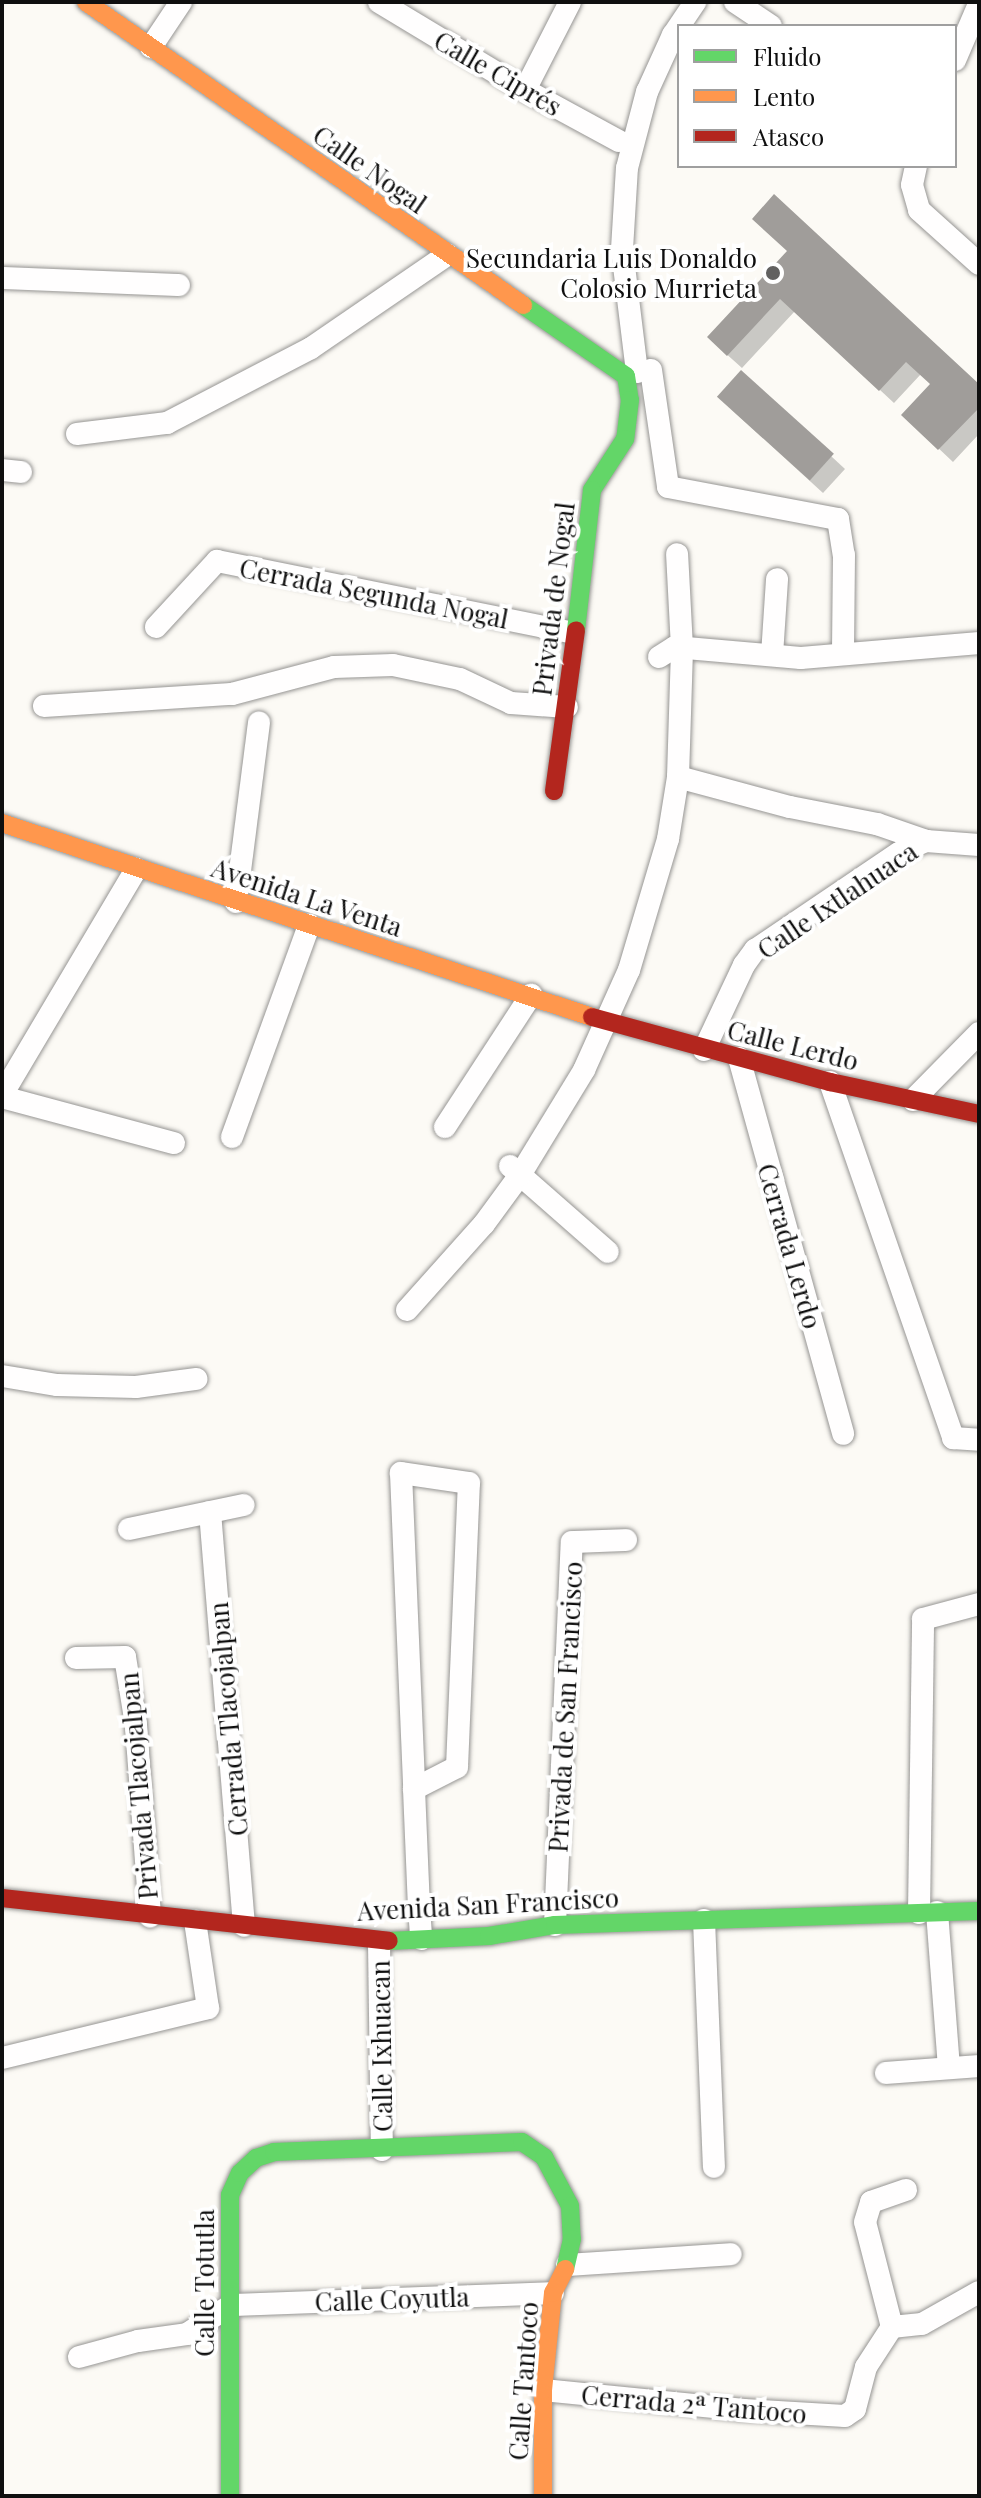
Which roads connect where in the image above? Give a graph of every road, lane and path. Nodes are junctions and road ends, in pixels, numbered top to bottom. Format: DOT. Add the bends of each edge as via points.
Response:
graph roads {
  1 [pos="86,2"];
  2 [pos="181,2"];
  3 [pos="379,2"];
  4 [pos="570,2"];
  5 [pos="695,2"];
  6 [pos="735,2"];
  7 [pos="979,4"];
  8 [pos="680,24"];
  9 [pos="768,24"];
  10 [pos="677,29"];
  11 [pos="151,47"];
  12 [pos="957,55"];
  13 [pos="525,90"];
  14 [pos="619,141"];
  15 [pos="916,168"];
  16 [pos="447,255"];
  17 [pos="979,264"];
  18 [pos="2,278"];
  19 [pos="179,285"];
  20 [pos="638,373"];
  21 [pos="77,434"];
  22 [pos="677,554"];
  23 [pos="777,579"];
  24 [pos="156,627"];
  25 [pos="573,633"];
  26 [pos="979,643"];
  27 [pos="682,648"];
  28 [pos="843,654"];
  29 [pos="772,655"];
  30 [pos="659,657"];
  31 [pos="44,706"];
  32 [pos="567,707"];
  33 [pos="259,722"];
  34 [pos="678,777"];
  35 [pos="554,791"];
  36 [pos="2,823"];
  37 [pos="926,841"];
  38 [pos="979,845"];
  39 [pos="136,869"];
  40 [pos="236,902"];
  41 [pos="309,925"];
  42 [pos="531,995"];
  43 [pos="602,1021"];
  44 [pos="979,1033"];
  45 [pos="704,1050"];
  46 [pos="739,1058"];
  47 [pos="830,1082"];
  48 [pos="2,1096"];
  49 [pos="913,1100"];
  50 [pos="979,1114"];
  51 [pos="445,1127"];
  52 [pos="232,1137"];
  53 [pos="174,1143"];
  54 [pos="515,1170"];
  55 [pos="608,1252"];
  56 [pos="407,1310"];
  57 [pos="2,1376"];
  58 [pos="196,1379"];
  59 [pos="843,1434"];
  60 [pos="979,1440"];
  61 [pos="244,1505"];
  62 [pos="210,1512"];
  63 [pos="129,1529"];
  64 [pos="626,1540"];
  65 [pos="979,1604"];
  66 [pos="76,1658"];
  67 [pos="414,1789"];
  68 [pos="2,1898"];
  69 [pos="979,1911"];
  70 [pos="928,1913"];
  71 [pos="150,1916"];
  72 [pos="704,1920"];
  73 [pos="195,1921"];
  74 [pos="555,1925"];
  75 [pos="244,1926"];
  76 [pos="421,1939"];
  77 [pos="379,1942"];
  78 [pos="2,2058"];
  79 [pos="979,2066"];
  80 [pos="949,2068"];
  81 [pos="886,2073"];
  82 [pos="382,2150"];
  83 [pos="714,2167"];
  84 [pos="906,2190"];
  85 [pos="731,2254"];
  86 [pos="567,2265"];
  87 [pos="979,2292"];
  88 [pos="553,2293"];
  89 [pos="231,2305"];
  90 [pos="892,2327"];
  91 [pos="79,2357"];
  92 [pos="543,2390"];
  93 [pos="230,2496"];
  94 [pos="543,2496"];
  1 -- 11 [label="street, Calle Nogal"];
  2 -- 11 [label="street"];
  3 -- 13 [label="street, Calle Ciprés"];
  4 -- 13 [label="street"];
  5 -- 8 [label="street"];
  6 -- 9 [label="street"];
  7 -- 12 [label="street"];
  10 -- 20 [label="street" via="647,92 627,168 622,249"];
  11 -- 16 [label="street, Calle Nogal"];
  13 -- 14 [label="street, Calle Ciprés"];
  15 -- 17 [label="street" via="912,185 919,210"];
  16 -- 20 [label="street, Calle Nogal"];
  16 -- 21 [label="street" via="311,348 167,423"];
  18 -- 19 [label="street"];
  20 -- 25 [label="street, Privada de Nogal" via="630,383 628,430 592,490"];
  20 -- 28 [label="street" via="668,487 838,519 844,555"];
  22 -- 27 [label="street"];
  23 -- 29 [label="street"];
  24 -- 25 [label="street, Cerrada Segunda Nogal" via="217,561"];
  25 -- 32 [label="street, Privada de Nogal"];
  26 -- 28 [label="street"];
  27 -- 29 [label="street"];
  27 -- 30 [label="street"];
  27 -- 34 [label="street"];
  28 -- 29 [label="street"];
  31 -- 32 [label="street" via="232,694 334,667 393,665 460,679 511,703"];
  32 -- 35 [label="street, Privada de Nogal"];
  33 -- 40 [label="street"];
  34 -- 37 [label="street" via="877,824"];
  34 -- 43 [label="street" via="668,839 629,970"];
  36 -- 39 [label="street, Avenida La Venta"];
  37 -- 38 [label="street, Calle Ixtlahuaca"];
  37 -- 45 [label="street, Calle Ixtlahuaca" via="899,853 755,950"];
  39 -- 40 [label="street, Avenida La Venta"];
  39 -- 48 [label="street"];
  40 -- 41 [label="street, Avenida La Venta"];
  41 -- 42 [label="street, Avenida La Venta"];
  41 -- 52 [label="street"];
  42 -- 43 [label="street, Avenida La Venta"];
  42 -- 51 [label="street"];
  43 -- 45 [label="street, Calle Lerdo"];
  43 -- 54 [label="street" via="584,1070"];
  44 -- 49 [label="street"];
  45 -- 46 [label="street, Calle Lerdo"];
  46 -- 47 [label="street, Calle Lerdo"];
  46 -- 59 [label="street, Cerrada Lerdo"];
  47 -- 49 [label="street, Calle Lerdo"];
  47 -- 60 [label="street" via="953,1438"];
  48 -- 53 [label="street"];
  49 -- 50 [label="street, Calle Lerdo"];
  54 -- 55 [label="street"];
  54 -- 56 [label="street" via="484,1224"];
  57 -- 58 [label="street" via="57,1385 136,1387"];
  61 -- 62 [label="street"];
  62 -- 63 [label="street"];
  62 -- 75 [label="street, Cerrada Tlacojalpan"];
  64 -- 74 [label="street, Privada de San Francisco" via="572,1542"];
  65 -- 70 [label="street" via="923,1619"];
  66 -- 71 [label="street, Privada Tlacojalpan" via="125,1657 136,1725"];
  67 -- 67 [label="street" via="409,1663 401,1473 469,1483 457,1767"];
  67 -- 76 [label="street"];
  68 -- 71 [label="street, Avenida San Francisco"];
  69 -- 70 [label="street, Avenida San Francisco"];
  70 -- 72 [label="street, Avenida San Francisco"];
  70 -- 80 [label="street" via="939,1939"];
  71 -- 73 [label="street, Avenida San Francisco"];
  72 -- 74 [label="street, Avenida San Francisco"];
  72 -- 83 [label="street"];
  73 -- 75 [label="street, Avenida San Francisco"];
  73 -- 78 [label="street" via="208,2008"];
  74 -- 76 [label="street, Avenida San Francisco" via="489,1936"];
  75 -- 77 [label="street, Avenida San Francisco"];
  76 -- 77 [label="street, Avenida San Francisco"];
  77 -- 82 [label="street, Calle Ixhuacan"];
  79 -- 80 [label="street"];
  80 -- 81 [label="street"];
  82 -- 86 [label="street, Calle Tantoco" via="522,2142 544,2157 570,2206"];
  82 -- 89 [label="street, Calle Totutla" via="274,2152 256,2158 240,2173 230,2195"];
  84 -- 90 [label="street" via="871,2202 865,2222"];
  85 -- 86 [label="street"];
  86 -- 88 [label="street, Calle Tantoco"];
  87 -- 90 [label="street" via="922,2324"];
  88 -- 89 [label="street, Calle Coyutla"];
  88 -- 92 [label="street, Calle Tantoco"];
  89 -- 91 [label="street" via="187,2334"];
  89 -- 93 [label="street, Calle Totutla"];
  90 -- 92 [label="street, Cerrada 2ª Tantoco" via="866,2367 855,2409 845,2416"];
  92 -- 94 [label="street, Calle Tantoco"];
}
